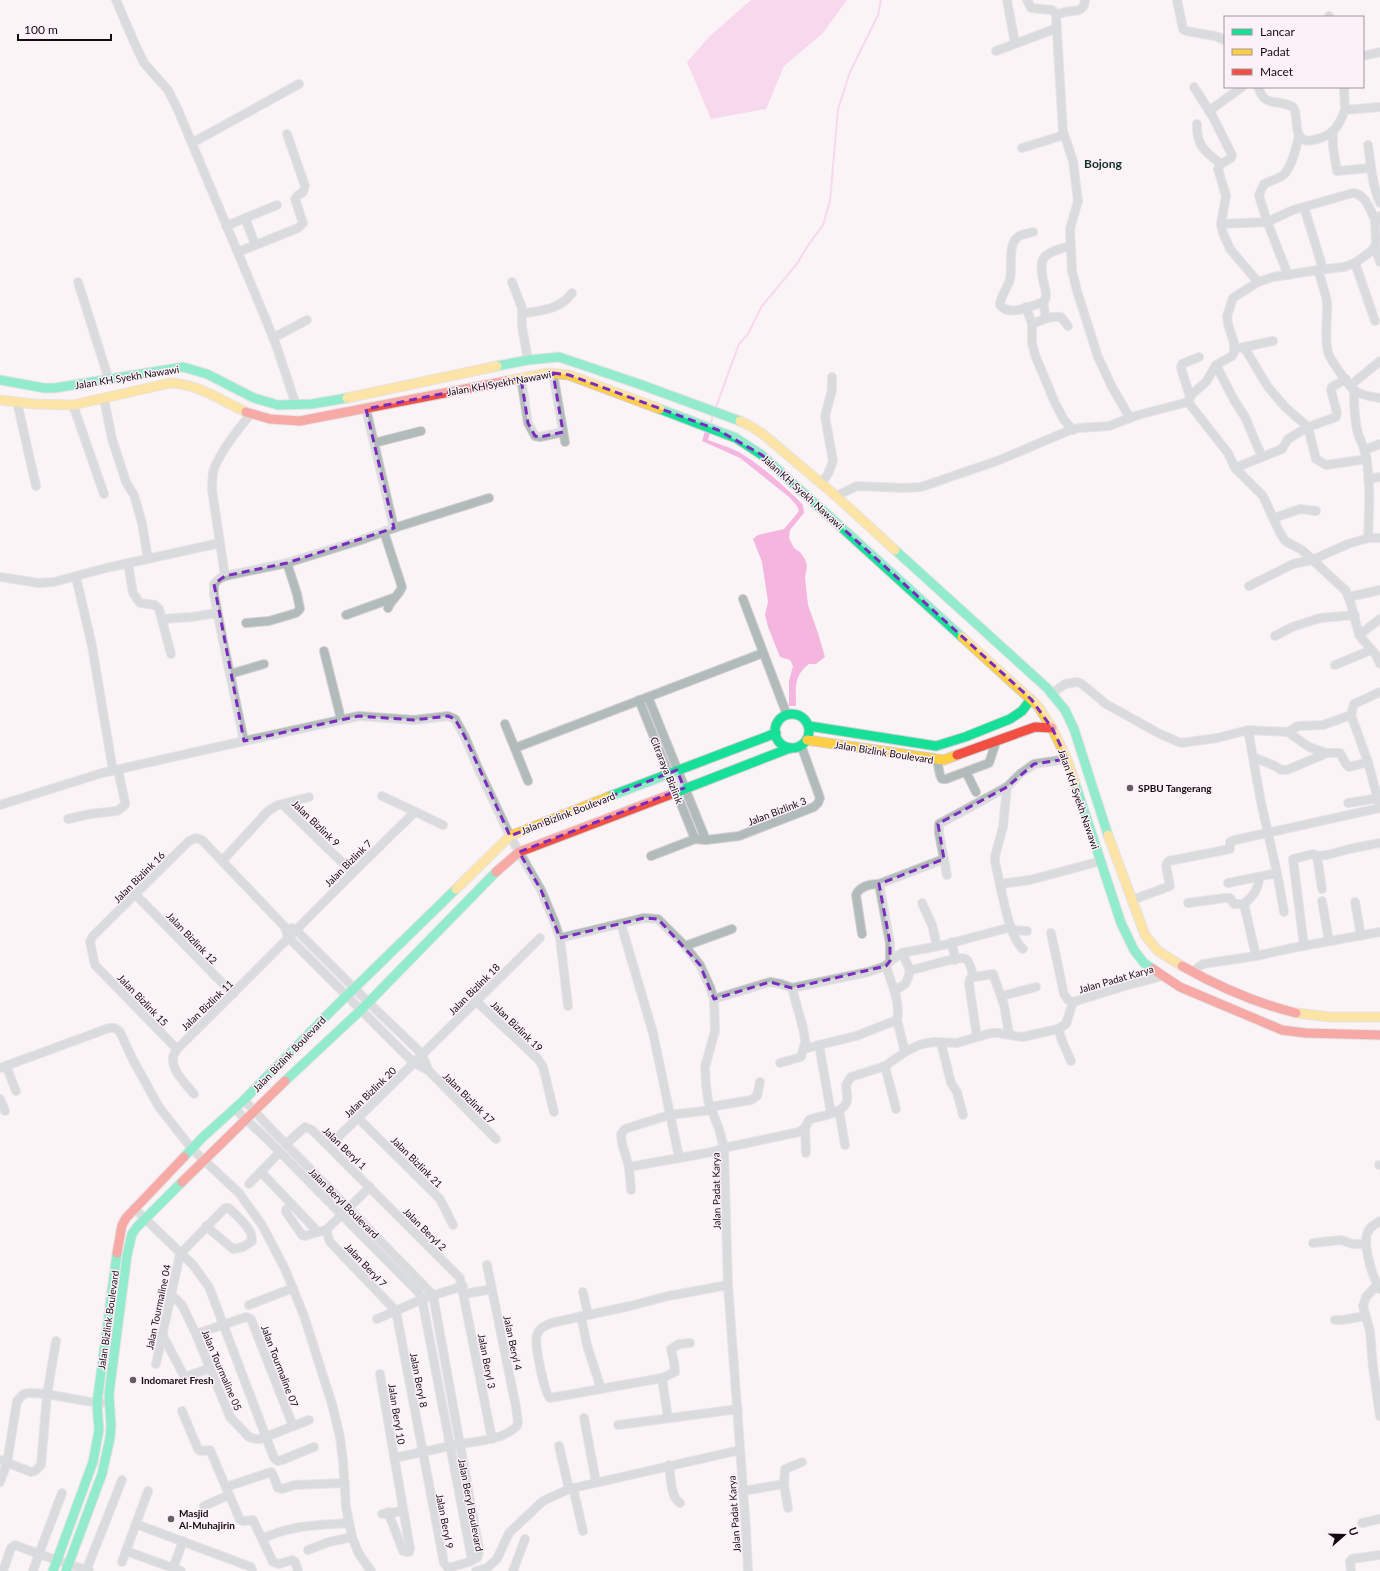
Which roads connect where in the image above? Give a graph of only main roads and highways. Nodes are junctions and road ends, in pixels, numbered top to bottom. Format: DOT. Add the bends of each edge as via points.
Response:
graph roads {
  1 [pos="0,380"];
  2 [pos="400,387"];
  3 [pos="0,400"];
  4 [pos="403,400"];
  5 [pos="1031,699"];
  6 [pos="809,726"];
  7 [pos="1052,728"];
  8 [pos="776,733"];
  9 [pos="804,742"];
  10 [pos="790,748"];
  11 [pos="530,827"];
  12 [pos="536,844"];
  13 [pos="491,854"];
  14 [pos="503,865"];
  15 [pos="1380,1016"];
  16 [pos="1380,1035"];
  17 [pos="68,1568"];
  18 [pos="53,1571"];
  1 -- 2 [label="main road, Jalan KH Syekh Nawawi" via="44,388 63,387 183,367 202,372 261,400 278,405 334,400"];
  2 -- 4 [label="main road"];
  2 -- 15 [label="main road, Jalan KH Syekh Nawawi" via="528,360 559,357 739,421 764,435 836,496 1051,694 1065,710 1074,729 1120,868 1148,942 1161,954 1192,972 1257,1002 1299,1014"];
  3 -- 4 [label="main road, Jalan KH Syekh Nawawi" via="73,405 180,382 251,414 287,422"];
  4 -- 5 [label="main road, Jalan KH Syekh Nawawi" via="553,373 569,375 736,438 762,456"];
  5 -- 6 [label="main road, Jalan Bizlink Boulevard" via="1022,712 1010,719 936,746"];
  5 -- 7 [label="main road, Jalan KH Syekh Nawawi"];
  6 -- 8 [label="main road" via="800,716 787,715 776,725"];
  6 -- 9 [label="main road" via="809,733"];
  7 -- 9 [label="main road, Jalan Bizlink Boulevard" via="1036,727 953,758 937,760"];
  7 -- 16 [label="main road, Jalan KH Syekh Nawawi" via="1067,759 1121,923 1134,950 1144,963 1180,986 1282,1030"];
  8 -- 10 [label="main road" via="782,744"];
  8 -- 11 [label="main road, Jalan Bizlink Boulevard"];
  9 -- 10 [label="main road"];
  10 -- 12 [label="main road, Jalan Bizlink Boulevard"];
  11 -- 12 [label="main road"];
  11 -- 13 [label="main road, Jalan Bizlink Boulevard" via="510,836"];
  12 -- 14 [label="main road, Jalan Bizlink Boulevard" via="519,852"];
  13 -- 14 [label="main road"];
  13 -- 18 [label="main road, Jalan Bizlink Boulevard" via="192,1149 134,1208 122,1225 97,1403 99,1430 93,1462"];
  14 -- 17 [label="main road, Jalan Bizlink Boulevard" via="361,1010 246,1118 132,1234 109,1394 112,1426 102,1474"];
}
